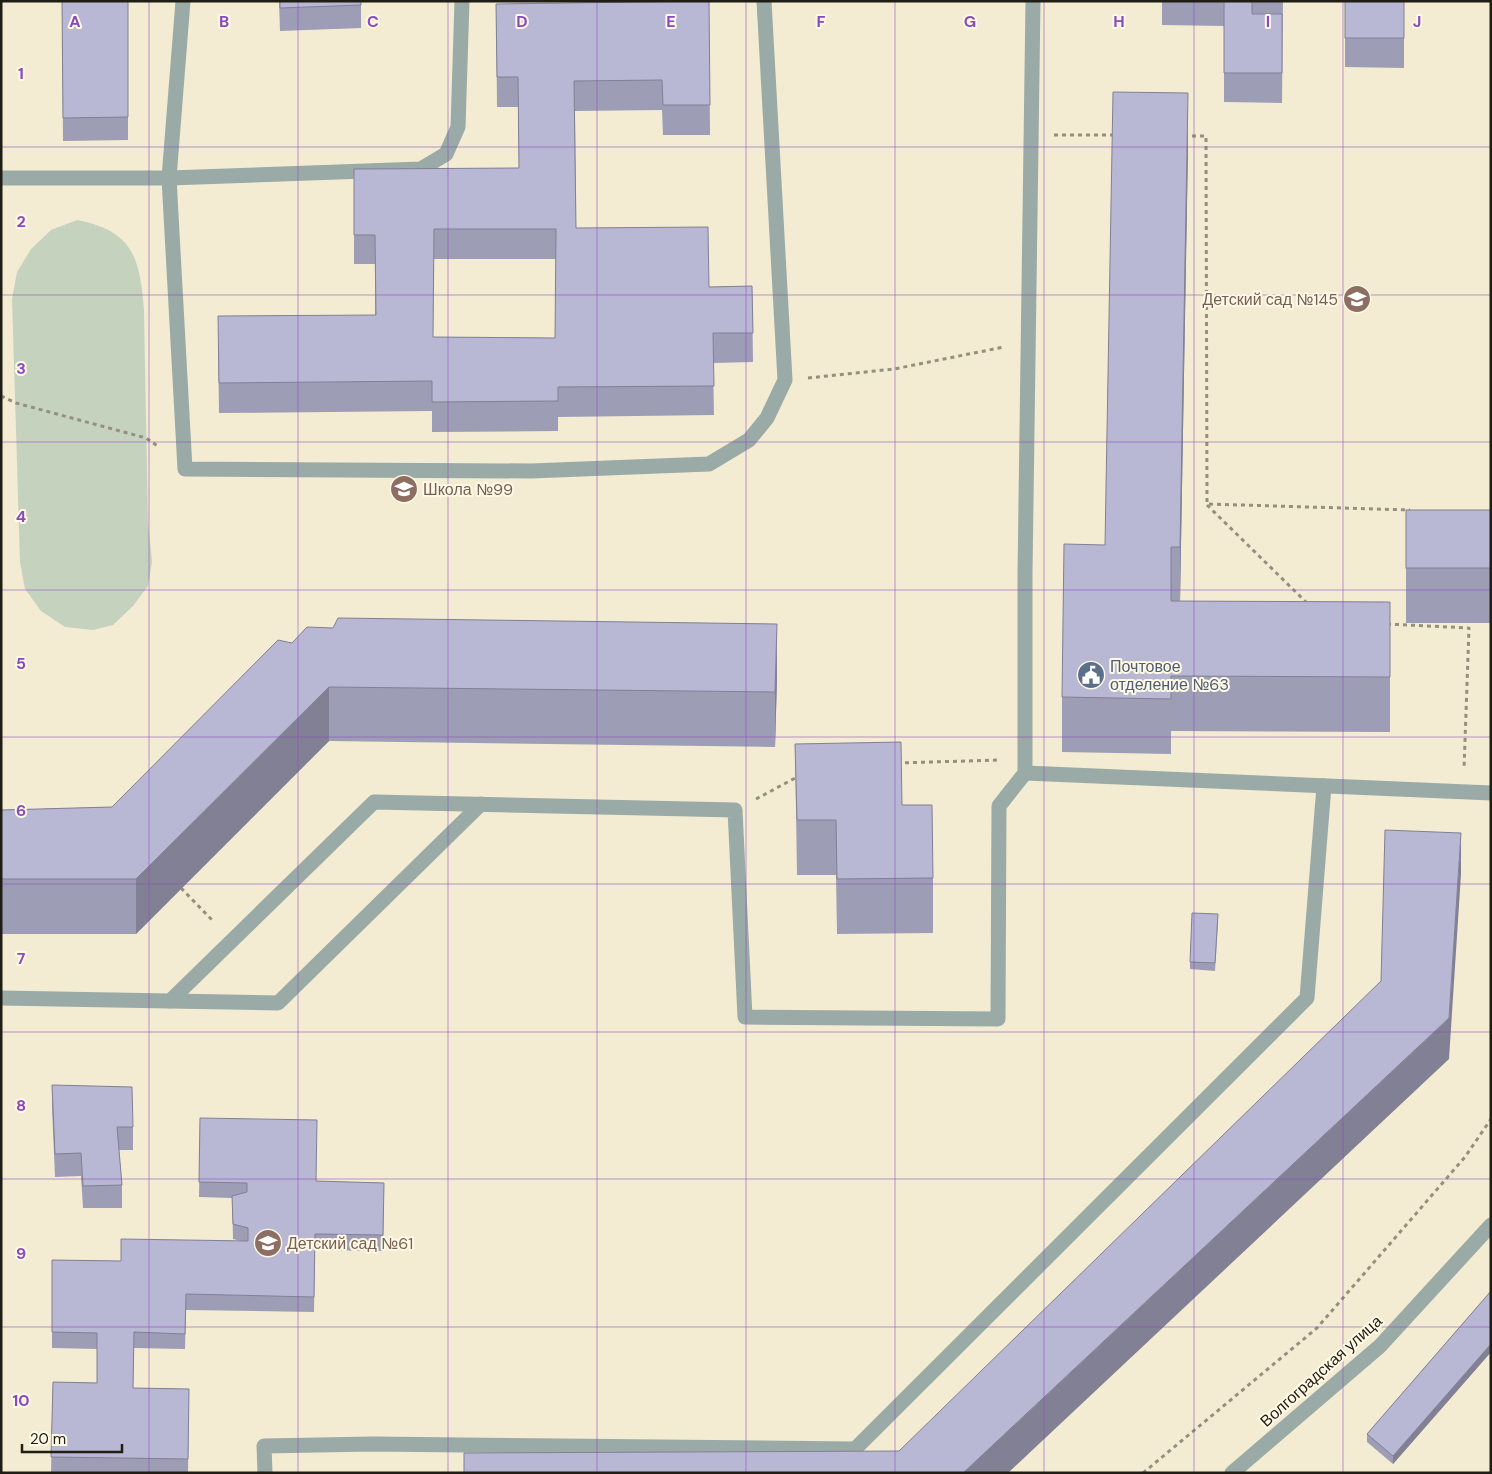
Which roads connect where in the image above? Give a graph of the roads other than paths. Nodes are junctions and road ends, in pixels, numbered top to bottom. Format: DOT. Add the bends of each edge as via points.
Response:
graph roads {
  1 [pos="183,1"];
  2 [pos="462,1"];
  3 [pos="764,1"];
  4 [pos="1033,1"];
  5 [pos="1,178"];
  6 [pos="169,178"];
  7 [pos="1025,766"];
  8 [pos="1324,786"];
  9 [pos="1491,793"];
  10 [pos="481,804"];
  11 [pos="1,998"];
  12 [pos="170,1001"];
  13 [pos="1491,1225"];
  14 [pos="265,1473"];
  15 [pos="1232,1473"];
  1 -- 6 [label="street"];
  2 -- 6 [label="street" via="458,128 446,154 421,168"];
  3 -- 6 [label="street" via="785,380 767,418 748,440 709,464 531,471 185,469"];
  4 -- 7 [label="street" via="1024,573"];
  5 -- 6 [label="street"];
  7 -- 8 [label="street"];
  7 -- 10 [label="street" via="999,806 998,1019 745,1017 735,810"];
  8 -- 9 [label="street"];
  8 -- 14 [label="street" via="1307,998 854,1449 373,1444 264,1446"];
  10 -- 12 [label="street" via="374,802"];
  10 -- 12 [label="street" via="278,1003"];
  11 -- 12 [label="street"];
  13 -- 15 [label="street, Волгоградская улица" via="1380,1346"];
}
